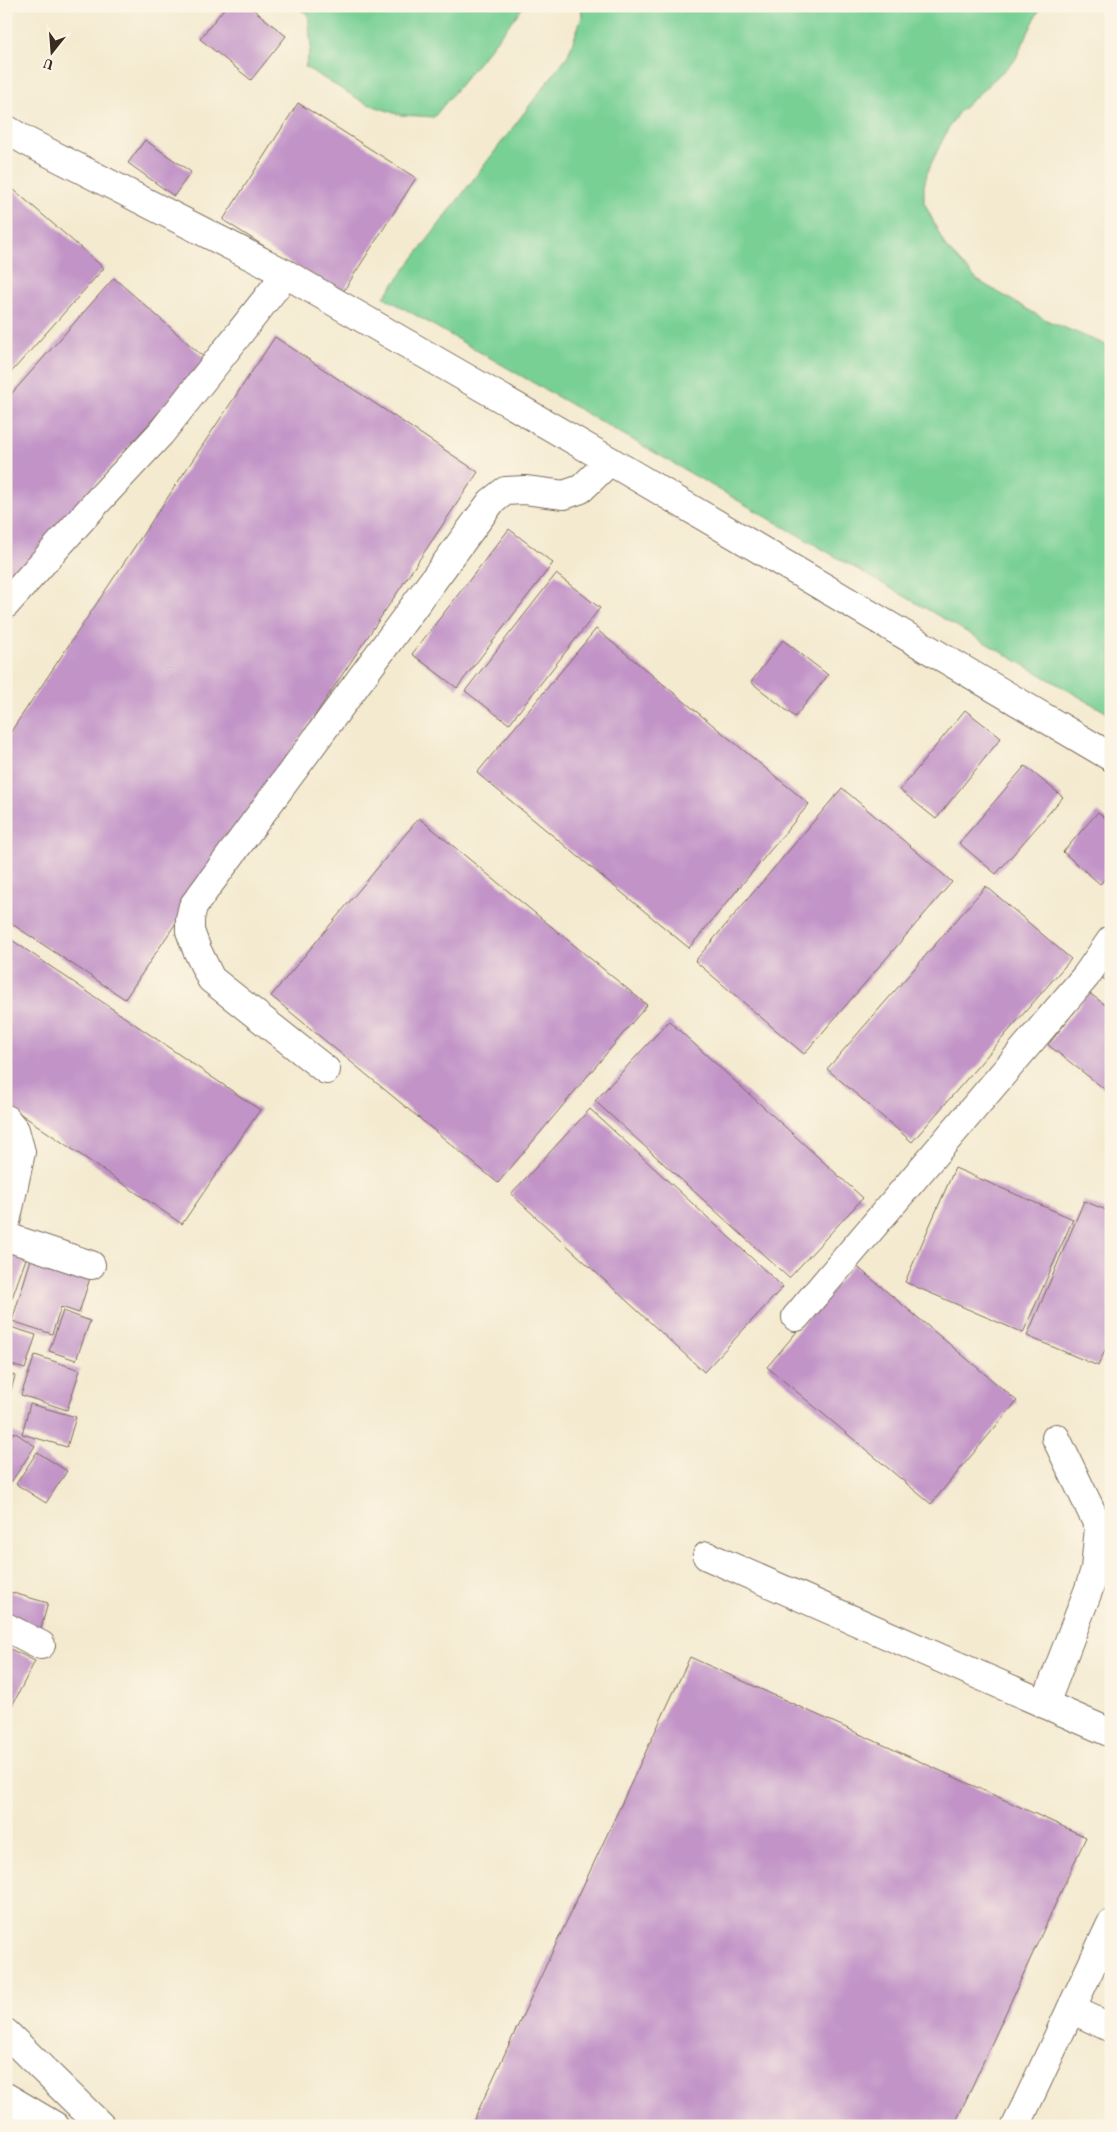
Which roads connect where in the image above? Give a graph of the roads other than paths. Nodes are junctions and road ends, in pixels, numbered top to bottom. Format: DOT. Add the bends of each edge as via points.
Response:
graph roads {
  1 [pos="7,131"];
  2 [pos="286,274"];
  3 [pos="610,461"];
  4 [pos="6,604"];
  5 [pos="1111,757"];
  6 [pos="1111,940"];
  7 [pos="326,1070"];
  8 [pos="6,1118"];
  9 [pos="6,1222"];
  10 [pos="6,1236"];
  11 [pos="91,1265"];
  12 [pos="796,1317"];
  13 [pos="1056,1438"];
  14 [pos="707,1556"];
  15 [pos="6,1627"];
  16 [pos="41,1646"];
  17 [pos="1045,1704"];
  18 [pos="1111,1733"];
  19 [pos="1111,1924"];
  20 [pos="1071,2009"];
  21 [pos="1111,2028"];
  22 [pos="6,2033"];
  23 [pos="6,2096"];
  24 [pos="55,2126"];
  25 [pos="101,2126"];
  26 [pos="1016,2126"];
  1 -- 2 [label="main road"];
  2 -- 3 [label="main road"];
  2 -- 4 [label="main road" via="161,433"];
  3 -- 5 [label="main road"];
  3 -- 7 [label="main road" via="581,489 564,494 505,491 491,502 193,906 190,931 211,979"];
  6 -- 12 [label="main road" via="1086,976"];
  8 -- 9 [label="main road" via="15,1130 21,1152"];
  10 -- 11 [label="main road"];
  13 -- 17 [label="main road" via="1099,1527 1090,1586"];
  14 -- 17 [label="main road"];
  15 -- 16 [label="main road"];
  17 -- 18 [label="main road"];
  19 -- 20 [label="main road"];
  20 -- 21 [label="main road"];
  20 -- 26 [label="main road"];
  22 -- 25 [label="main road"];
  23 -- 24 [label="main road"];
}
